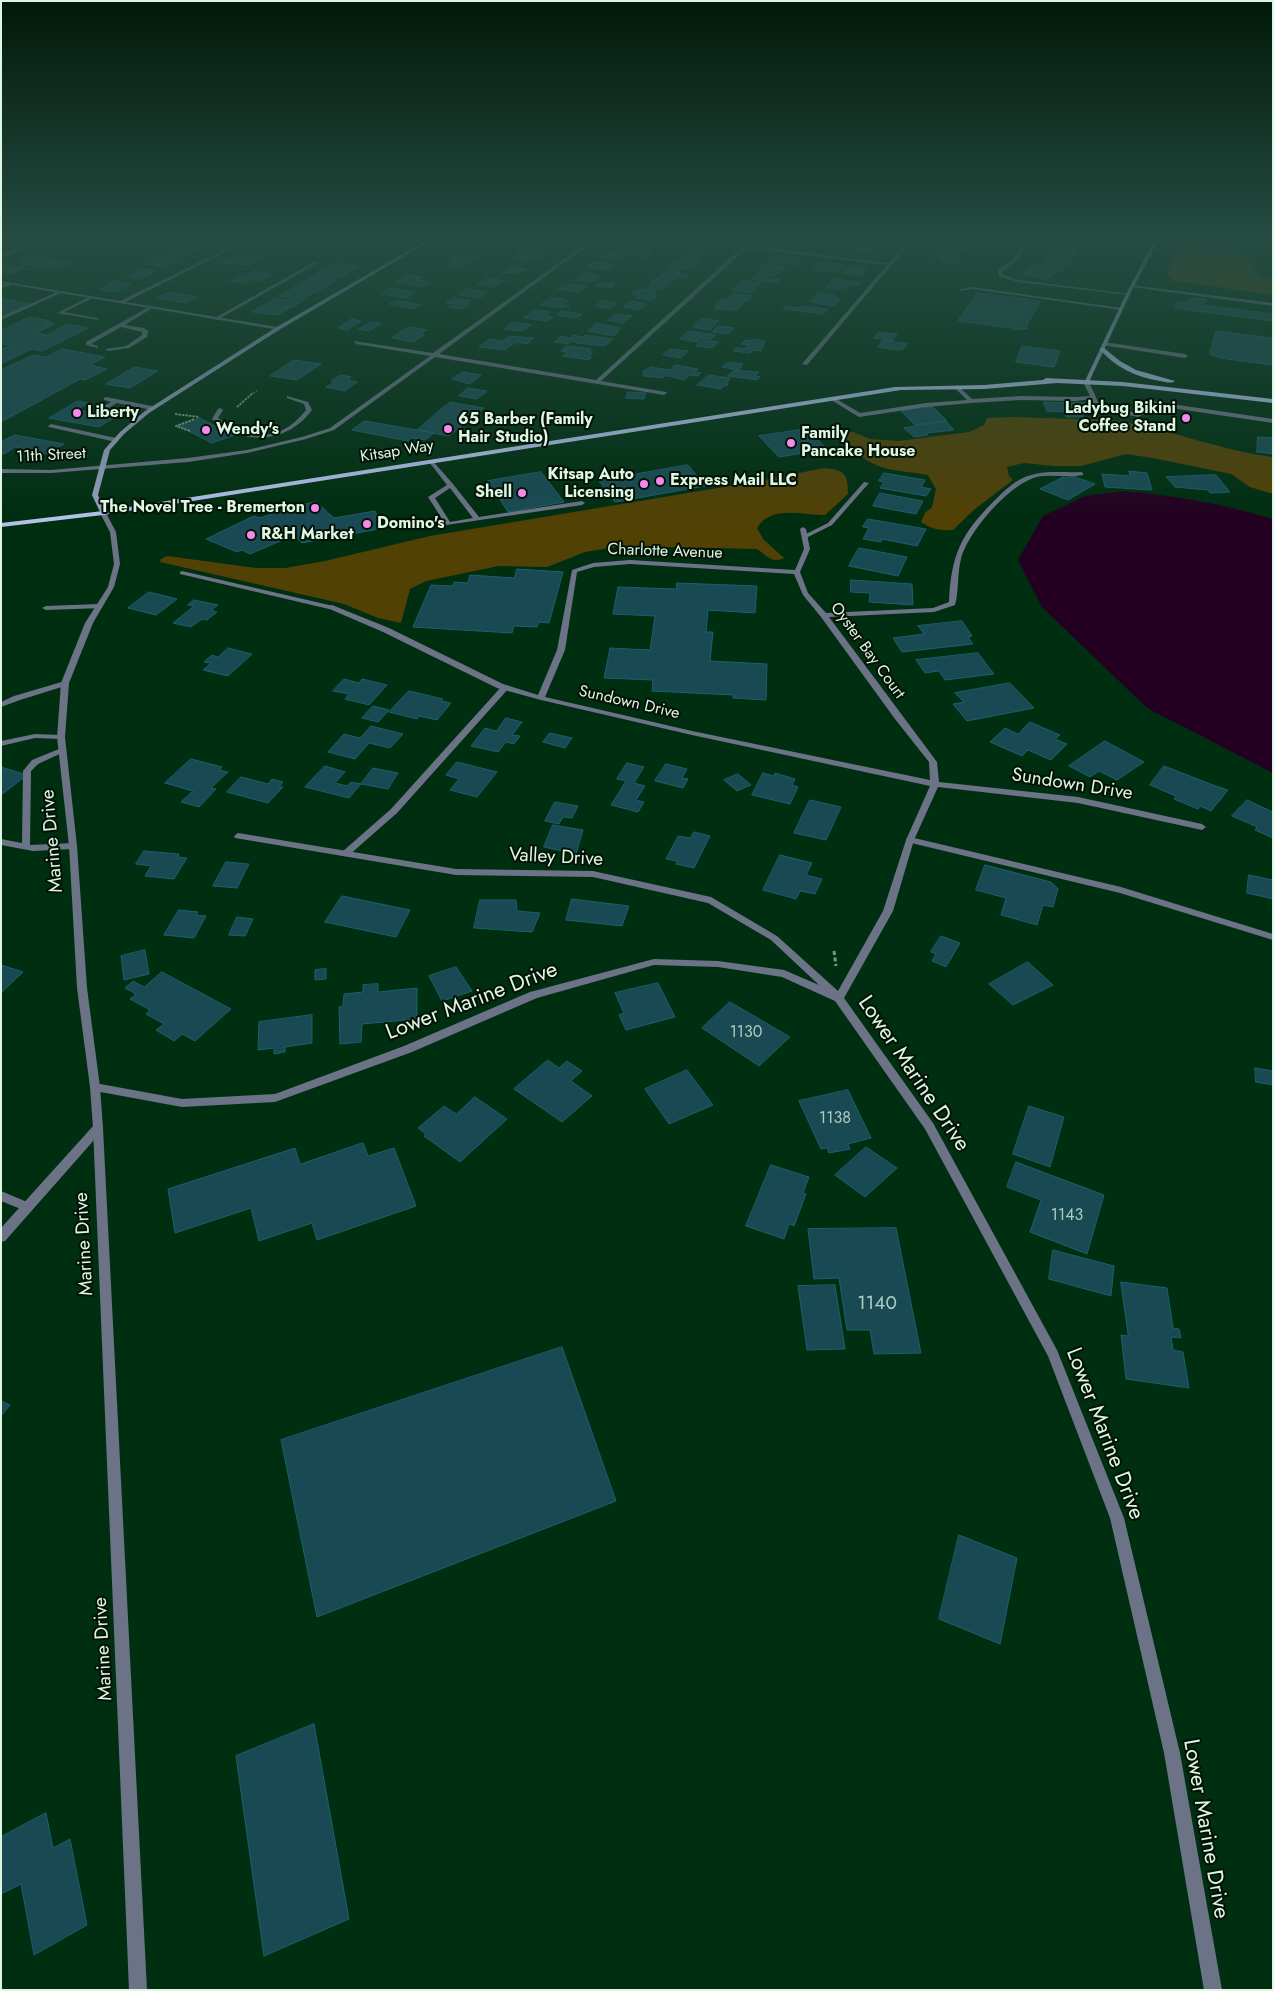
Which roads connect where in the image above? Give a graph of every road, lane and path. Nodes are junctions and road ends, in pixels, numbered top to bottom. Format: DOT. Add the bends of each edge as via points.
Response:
graph roads {
  1 [pos="103,334"];
  2 [pos="145,334"];
  3 [pos="269,334"];
  4 [pos="464,334"];
  5 [pos="650,334"];
  6 [pos="830,334"];
  7 [pos="1109,334"];
  8 [pos="356,342"];
  9 [pos="1103,346"];
  10 [pos="96,347"];
  11 [pos="108,349"];
  12 [pos="435,355"];
  13 [pos="1185,356"];
  14 [pos="805,364"];
  15 [pos="1012,377"];
  16 [pos="960,379"];
  17 [pos="1055,381"];
  18 [pos="597,382"];
  19 [pos="1086,382"];
  20 [pos="1184,382"];
  21 [pos="916,387"];
  22 [pos="957,387"];
  23 [pos="1234,388"];
  24 [pos="664,393"];
  25 [pos="1094,397"];
  26 [pos="288,398"];
  27 [pos="831,398"];
  28 [pos="106,399"];
  29 [pos="1273,399"];
  30 [pos="116,401"];
  31 [pos="971,402"];
  32 [pos="152,408"];
  33 [pos="220,410"];
  34 [pos="96,413"];
  35 [pos="167,413"];
  36 [pos="1273,421"];
  37 [pos="79,423"];
  38 [pos="51,426"];
  39 [pos="67,430"];
  40 [pos="190,431"];
  41 [pos="116,440"];
  42 [pos="432,462"];
  43 [pos="101,467"];
  44 [pos="1,471"];
  45 [pos="1081,474"];
  46 [pos="866,483"];
  47 [pos="451,485"];
  48 [pos="582,503"];
  49 [pos="103,513"];
  50 [pos="477,519"];
  51 [pos="1,525"];
  52 [pos="797,572"];
  53 [pos="182,573"];
  54 [pos="99,606"];
  55 [pos="46,608"];
  56 [pos="824,615"];
  57 [pos="65,683"];
  58 [pos="505,688"];
  59 [pos="541,698"];
  60 [pos="1,705"];
  61 [pos="62,737"];
  62 [pos="1,744"];
  63 [pos="62,751"];
  64 [pos="935,784"];
  65 [pos="1202,827"];
  66 [pos="238,836"];
  67 [pos="910,840"];
  68 [pos="1,842"];
  69 [pos="73,846"];
  70 [pos="26,847"];
  71 [pos="345,854"];
  72 [pos="1273,937"];
  73 [pos="839,998"];
  74 [pos="96,1087"];
  75 [pos="98,1128"];
  76 [pos="1,1196"];
  77 [pos="28,1207"];
  78 [pos="1,1237"];
  79 [pos="138,1990"];
  80 [pos="1213,1990"];
  1 -- 10 [label="street" via="88,343"];
  2 -- 11 [label="street" via="127,346"];
  3 -- 32 [label="main road"];
  4 -- 12 [label="street, 11th Street"];
  5 -- 18 [label="street"];
  6 -- 14 [label="street"];
  7 -- 9 [label="main road"];
  8 -- 12 [label="street"];
  9 -- 13 [label="street"];
  9 -- 19 [label="main road"];
  9 -- 20 [label="main road" via="1115,362 1132,372"];
  12 -- 18 [label="street"];
  12 -- 43 [label="street, 11th Street" via="332,429 312,436 253,450 180,461"];
  15 -- 17 [label="main road, Kitsap Way"];
  16 -- 21 [label="main road, Kitsap Way" via="932,381"];
  17 -- 19 [label="main road, Kitsap Way"];
  17 -- 22 [label="main road, Kitsap Way"];
  18 -- 24 [label="street"];
  19 -- 25 [label="street"];
  19 -- 29 [label="main road, Kitsap Way"];
  21 -- 22 [label="main road, Kitsap Way"];
  21 -- 27 [label="main road, Kitsap Way"];
  22 -- 31 [label="street"];
  23 -- 29 [label="main road"];
  25 -- 31 [label="street"];
  25 -- 36 [label="street" via="1098,407 1138,415 1151,403"];
  26 -- 33 [label="street" via="306,403 309,410 304,418 295,426 262,436 249,436 214,420"];
  27 -- 31 [label="street" via="859,415"];
  27 -- 42 [label="main road, Kitsap Way"];
  28 -- 30 [label="street"];
  30 -- 32 [label="street"];
  30 -- 34 [label="street"];
  32 -- 41 [label="main road"];
  35 -- 40 [label="path" via="201,417 176,426"];
  37 -- 39 [label="street"];
  38 -- 39 [label="street"];
  39 -- 41 [label="street"];
  41 -- 43 [label="main road" via="107,450"];
  42 -- 47 [label="street"];
  42 -- 49 [label="main road, Kitsap Way"];
  43 -- 44 [label="street, 11th Street"];
  43 -- 49 [label="main road" via="95,495"];
  45 -- 56 [label="street" via="1038,475 1016,484 976,521 962,544 952,574 952,602 934,610"];
  46 -- 52 [label="street" via="830,524 803,533 807,549"];
  47 -- 50 [label="street"];
  47 -- 50 [label="street" via="431,497 448,524"];
  48 -- 50 [label="street"];
  49 -- 51 [label="main road, Kitsap Way"];
  49 -- 54 [label="street, Marine Drive" via="113,532 117,564 110,587"];
  52 -- 56 [label="street, Oyster Bay Court" via="805,594"];
  52 -- 59 [label="street, Charlotte Avenue" via="630,562 593,565 574,571 560,650"];
  53 -- 58 [label="street, Sundown Drive" via="329,607 386,630"];
  54 -- 55 [label="street"];
  54 -- 57 [label="street, Marine Drive"];
  56 -- 64 [label="street, Oyster Bay Court" via="933,762"];
  57 -- 60 [label="street"];
  57 -- 61 [label="street, Marine Drive"];
  58 -- 59 [label="street, Sundown Drive"];
  58 -- 71 [label="street" via="394,811"];
  59 -- 64 [label="street, Sundown Drive"];
  61 -- 62 [label="street" via="35,736"];
  61 -- 63 [label="street, Marine Drive"];
  63 -- 69 [label="street, Marine Drive"];
  63 -- 70 [label="street" via="34,762 27,771"];
  64 -- 65 [label="street, Sundown Drive" via="1078,800"];
  64 -- 67 [label="street"];
  66 -- 71 [label="street, Valley Drive"];
  67 -- 72 [label="street" via="1121,890"];
  67 -- 73 [label="street" via="888,911"];
  68 -- 70 [label="street"];
  69 -- 70 [label="street"];
  69 -- 74 [label="street, Marine Drive" via="82,988"];
  71 -- 73 [label="street, Valley Drive" via="456,872 593,874 711,900 774,938"];
  73 -- 74 [label="street, Lower Marine Drive" via="784,974 718,964 654,962 534,995 408,1048 275,1098 182,1103"];
  73 -- 80 [label="street, Lower Marine Drive" via="929,1126 1053,1354 1116,1518 1172,1753"];
  74 -- 75 [label="street, Marine Drive"];
  75 -- 77 [label="street"];
  75 -- 79 [label="street, Marine Drive"];
  76 -- 77 [label="street"];
  77 -- 78 [label="street"];
}
